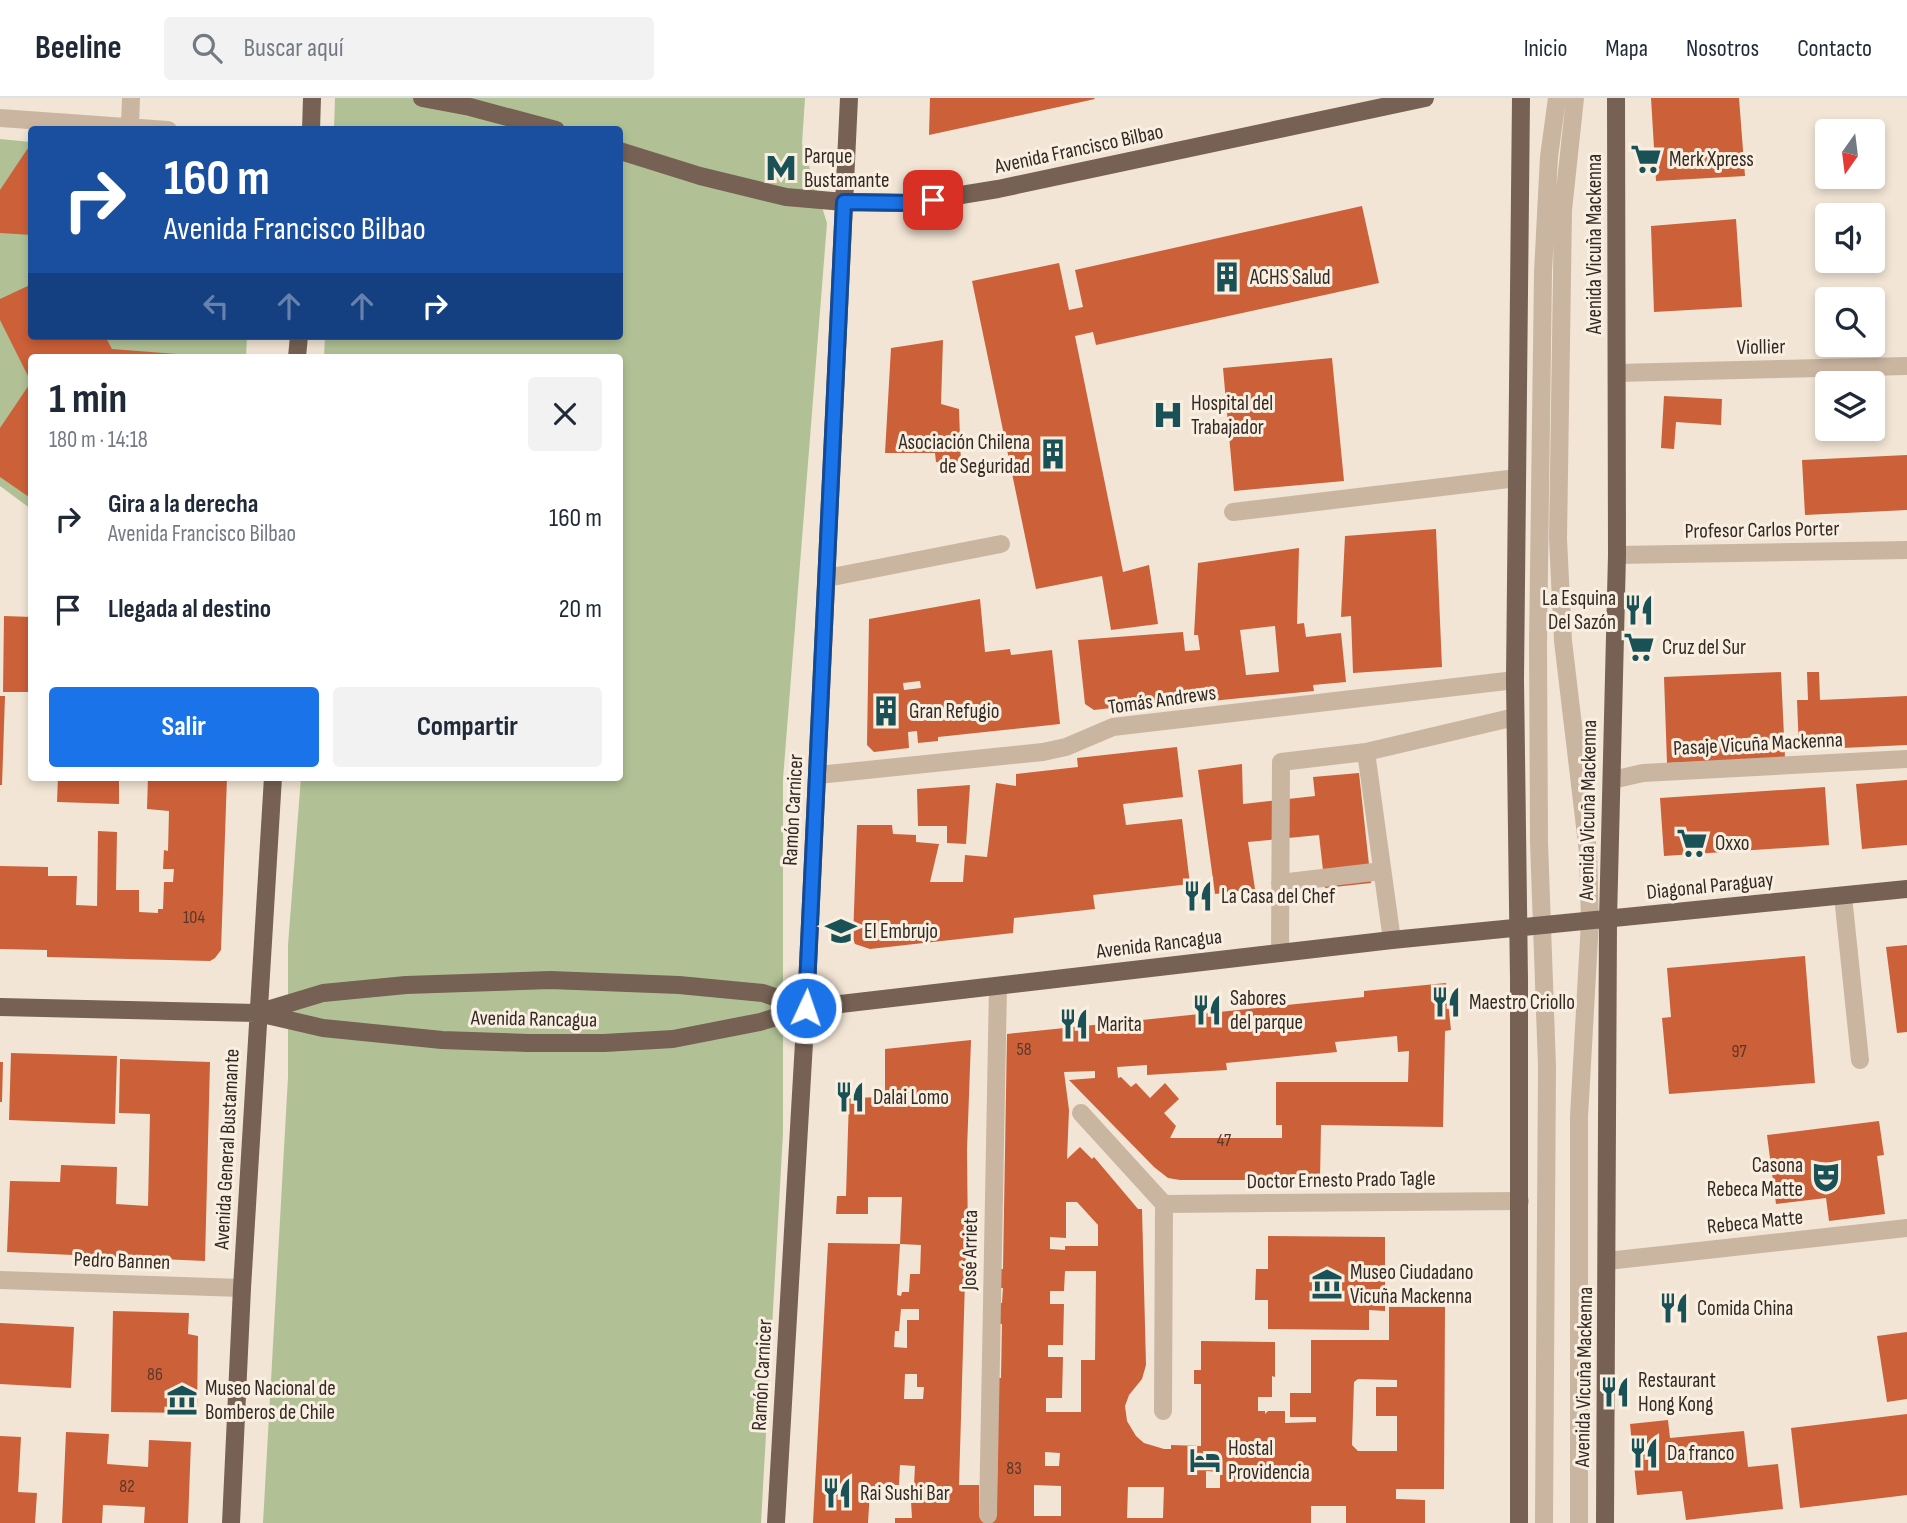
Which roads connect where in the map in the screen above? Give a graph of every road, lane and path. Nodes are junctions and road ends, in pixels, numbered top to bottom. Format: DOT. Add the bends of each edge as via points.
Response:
graph roads {
  1 [pos="131,98"];
  2 [pos="312,98"];
  3 [pos="422,98"];
  4 [pos="849,98"];
  5 [pos="1425,98"];
  6 [pos="1521,98"];
  7 [pos="1557,98"];
  8 [pos="1575,98"];
  9 [pos="1616,98"];
  10 [pos="0,118"];
  11 [pos="130,126"];
  12 [pos="311,126"];
  13 [pos="541,126"];
  14 [pos="623,152"];
  15 [pos="844,202"];
  16 [pos="1907,366"];
  17 [pos="1617,373"];
  18 [pos="1517,478"];
  19 [pos="1233,512"];
  20 [pos="1001,544"];
  21 [pos="1907,550"];
  22 [pos="1617,555"];
  23 [pos="827,578"];
  24 [pos="1515,680"];
  25 [pos="1515,717"];
  26 [pos="1366,752"];
  27 [pos="1907,759"];
  28 [pos="818,775"];
  29 [pos="1612,780"];
  30 [pos="273,781"];
  31 [pos="1382,870"];
  32 [pos="1280,883"];
  33 [pos="1907,889"];
  34 [pos="1843,896"];
  35 [pos="1608,920"];
  36 [pos="1590,921"];
  37 [pos="1541,925"];
  38 [pos="1517,927"];
  39 [pos="1392,940"];
  40 [pos="1279,953"];
  41 [pos="998,986"];
  42 [pos="0,1007"];
  43 [pos="806,1008"];
  44 [pos="258,1013"];
  45 [pos="1860,1060"];
  46 [pos="1081,1114"];
  47 [pos="1520,1201"];
  48 [pos="1164,1204"];
  49 [pos="1907,1228"];
  50 [pos="1607,1261"];
  51 [pos="0,1280"];
  52 [pos="242,1288"];
  53 [pos="1163,1411"];
  54 [pos="988,1516"];
  55 [pos="231,1523"];
  56 [pos="776,1523"];
  57 [pos="1519,1523"];
  58 [pos="1544,1523"];
  59 [pos="1579,1523"];
  60 [pos="1605,1523"];
  1 -- 11 [label="street"];
  2 -- 12 [label="main road"];
  3 -- 13 [label="main road"];
  4 -- 15 [label="main road, Ramón Carnicer"];
  5 -- 15 [label="main road, Avenida Francisco Bilbao" via="999,189 912,203"];
  6 -- 18 [label="main road"];
  7 -- 37 [label="street" via="1542,272"];
  8 -- 36 [label="street" via="1563,210 1558,539 1563,641 1588,852"];
  9 -- 17 [label="main road, Avenida Vicuña Mackenna"];
  10 -- 11 [label="street"];
  14 -- 15 [label="main road, Avenida Francisco Bilbao" via="748,189"];
  15 -- 23 [label="main road, Ramón Carnicer"];
  16 -- 17 [label="street, Viollier"];
  17 -- 22 [label="main road, Avenida Vicuña Mackenna"];
  18 -- 19 [label="street"];
  18 -- 24 [label="main road"];
  20 -- 23 [label="street"];
  21 -- 22 [label="street, Profesor Carlos Porter"];
  22 -- 29 [label="main road, Avenida Vicuña Mackenna"];
  23 -- 28 [label="main road, Ramón Carnicer"];
  24 -- 25 [label="main road"];
  24 -- 28 [label="street, Tomás Andrews" via="1113,727 1043,752"];
  25 -- 26 [label="street"];
  25 -- 38 [label="main road"];
  26 -- 31 [label="street"];
  26 -- 32 [label="street" via="1281,762"];
  27 -- 29 [label="street, Pasaje Vicuña Mackenna" via="1643,773"];
  28 -- 43 [label="main road, Ramón Carnicer"];
  29 -- 35 [label="main road, Avenida Vicuña Mackenna"];
  30 -- 44 [label="main road, Avenida General Bustamante"];
  31 -- 32 [label="street"];
  31 -- 39 [label="street"];
  32 -- 40 [label="street"];
  33 -- 34 [label="main road, Diagonal Paraguay"];
  34 -- 35 [label="main road, Diagonal Paraguay"];
  34 -- 45 [label="street"];
  35 -- 36 [label="main road, Diagonal Paraguay"];
  35 -- 50 [label="main road, Avenida Vicuña Mackenna"];
  36 -- 37 [label="main road, Diagonal Paraguay"];
  36 -- 59 [label="street" via="1579,1117"];
  37 -- 38 [label="main road, Diagonal Paraguay"];
  37 -- 58 [label="street" via="1547,1067"];
  38 -- 39 [label="main road, Avenida Rancagua"];
  38 -- 47 [label="main road"];
  39 -- 40 [label="main road, Avenida Rancagua"];
  40 -- 41 [label="main road, Avenida Rancagua"];
  41 -- 43 [label="main road, Avenida Rancagua"];
  41 -- 54 [label="street, José Arrieta"];
  42 -- 44 [label="main road, Avenida Rancagua"];
  43 -- 44 [label="main road, Avenida Rancagua" via="726,1030 604,1043 442,1040 323,1028"];
  43 -- 44 [label="main road, Avenida Rancagua" via="763,993 550,980 323,993"];
  43 -- 56 [label="main road, Ramón Carnicer"];
  44 -- 52 [label="main road, Avenida General Bustamante"];
  46 -- 48 [label="street"];
  47 -- 48 [label="street, Doctor Ernesto Prado Tagle"];
  47 -- 57 [label="main road"];
  48 -- 53 [label="street"];
  49 -- 50 [label="street, Rebeca Matte"];
  50 -- 60 [label="main road, Avenida Vicuña Mackenna"];
  51 -- 52 [label="street, Pedro Bannen"];
  52 -- 55 [label="main road, Avenida General Bustamante"];
}
